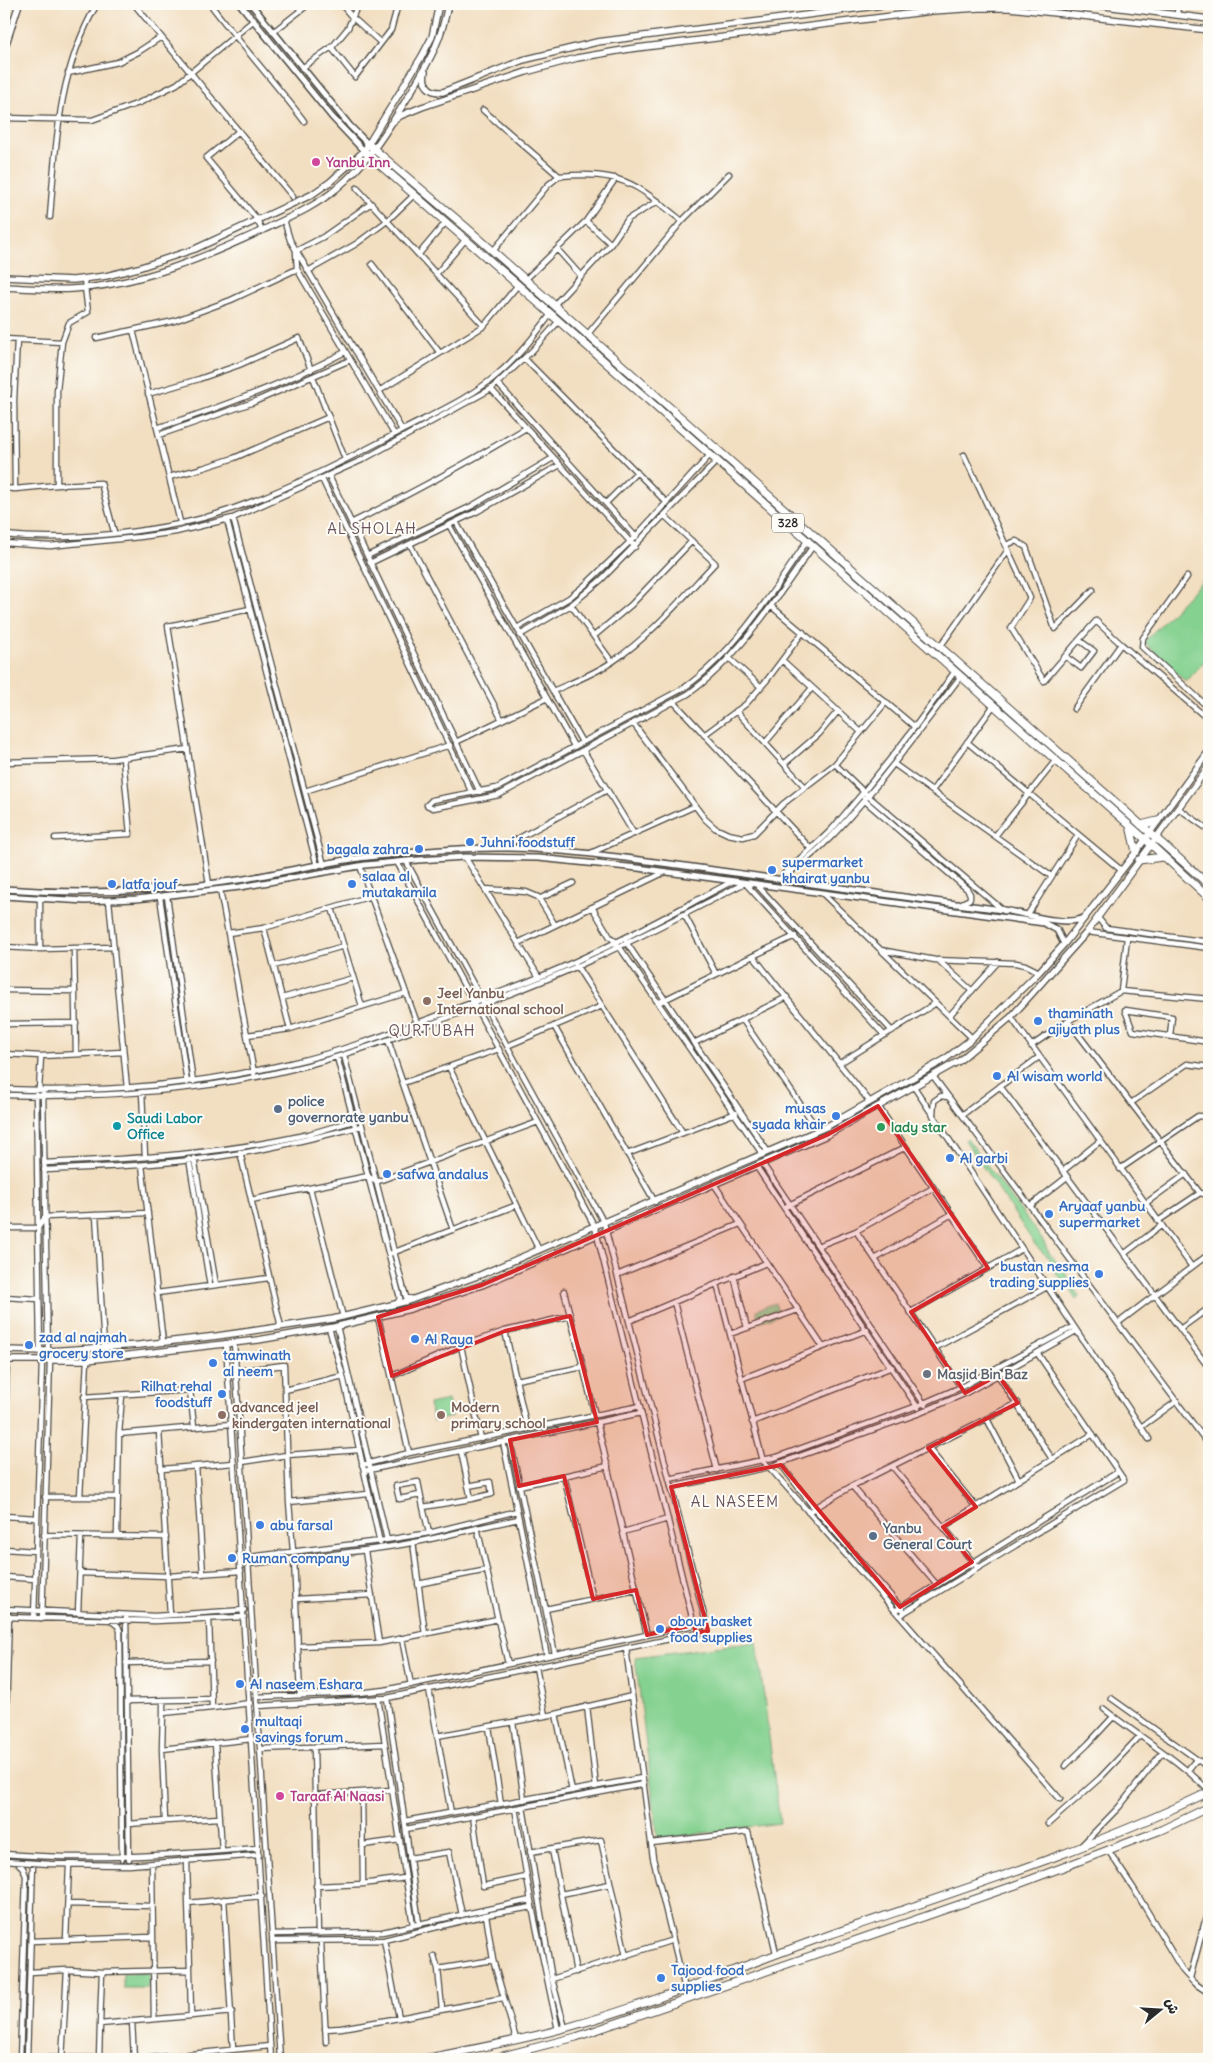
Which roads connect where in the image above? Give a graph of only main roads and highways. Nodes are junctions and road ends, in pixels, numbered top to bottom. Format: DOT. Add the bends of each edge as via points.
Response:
graph roads {
  1 [pos="19,4"];
  2 [pos="439,4"];
  3 [pos="448,4"];
  4 [pos="892,4"];
  5 [pos="1089,4"];
  6 [pos="1209,19"];
  7 [pos="1209,30"];
  8 [pos="4,50"];
  9 [pos="428,63"];
  10 [pos="494,70"];
  11 [pos="498,81"];
  12 [pos="390,124"];
  13 [pos="368,144"];
  14 [pos="375,150"];
  15 [pos="367,154"];
  16 [pos="4,277"];
  17 [pos="4,287"];
  18 [pos="1209,751"];
  19 [pos="1209,766"];
  20 [pos="1157,821"];
  21 [pos="1141,825"];
  22 [pos="1130,826"];
  23 [pos="1147,836"];
  24 [pos="1157,838"];
  25 [pos="1151,845"];
  26 [pos="1136,852"];
  27 [pos="1164,857"];
  28 [pos="1139,860"];
  29 [pos="1209,885"];
  30 [pos="1209,898"];
  31 [pos="4,1350"];
  32 [pos="5,1360"];
  33 [pos="1209,1792"];
  34 [pos="1209,1807"];
  35 [pos="422,2059"];
  36 [pos="491,2059"];
  1 -- 8 [label="main road"];
  2 -- 13 [label="main road" via="432,36 422,56"];
  3 -- 9 [label="main road" via="439,41"];
  4 -- 10 [label="main road" via="597,42"];
  5 -- 6 [label="main road"];
  7 -- 11 [label="main road" via="1037,10 953,9 600,53"];
  9 -- 10 [label="main road" via="425,82 438,92"];
  9 -- 12 [label="main road"];
  10 -- 11 [label="main road"];
  11 -- 12 [label="main road" via="408,112"];
  12 -- 14 [label="main road"];
  13 -- 14 [label="main road"];
  13 -- 15 [label="main road"];
  14 -- 15 [label="main road"];
  14 -- 21 [label="main road"];
  15 -- 16 [label="main road" via="311,195 164,261 84,279"];
  15 -- 17 [label="main road" via="335,190 316,204 199,260 85,288"];
  15 -- 22 [label="main road, 328"];
  18 -- 20 [label="main road"];
  19 -- 24 [label="main road"];
  20 -- 21 [label="main road"];
  20 -- 23 [label="main road"];
  21 -- 23 [label="main road"];
  22 -- 23 [label="main road, 328"];
  22 -- 26 [label="main road"];
  23 -- 24 [label="main road"];
  23 -- 25 [label="main road, 328"];
  23 -- 26 [label="main road"];
  24 -- 25 [label="main road"];
  24 -- 29 [label="main road"];
  25 -- 27 [label="main road, 328"];
  25 -- 28 [label="main road"];
  26 -- 31 [label="main road" via="1064,944 972,1038 944,1060 818,1130 655,1202 480,1275 397,1304 343,1317 163,1342 40,1352"];
  27 -- 28 [label="main road"];
  27 -- 30 [label="main road, 328"];
  28 -- 32 [label="main road" via="1087,932 1011,1017 959,1061 827,1135 482,1285 410,1309 329,1328 234,1342 87,1360"];
  33 -- 35 [label="main road" via="1162,1815 1080,1847 776,1953 685,1989 562,2029"];
  34 -- 36 [label="main road" via="1161,1830 1016,1885 576,2037"];
}
